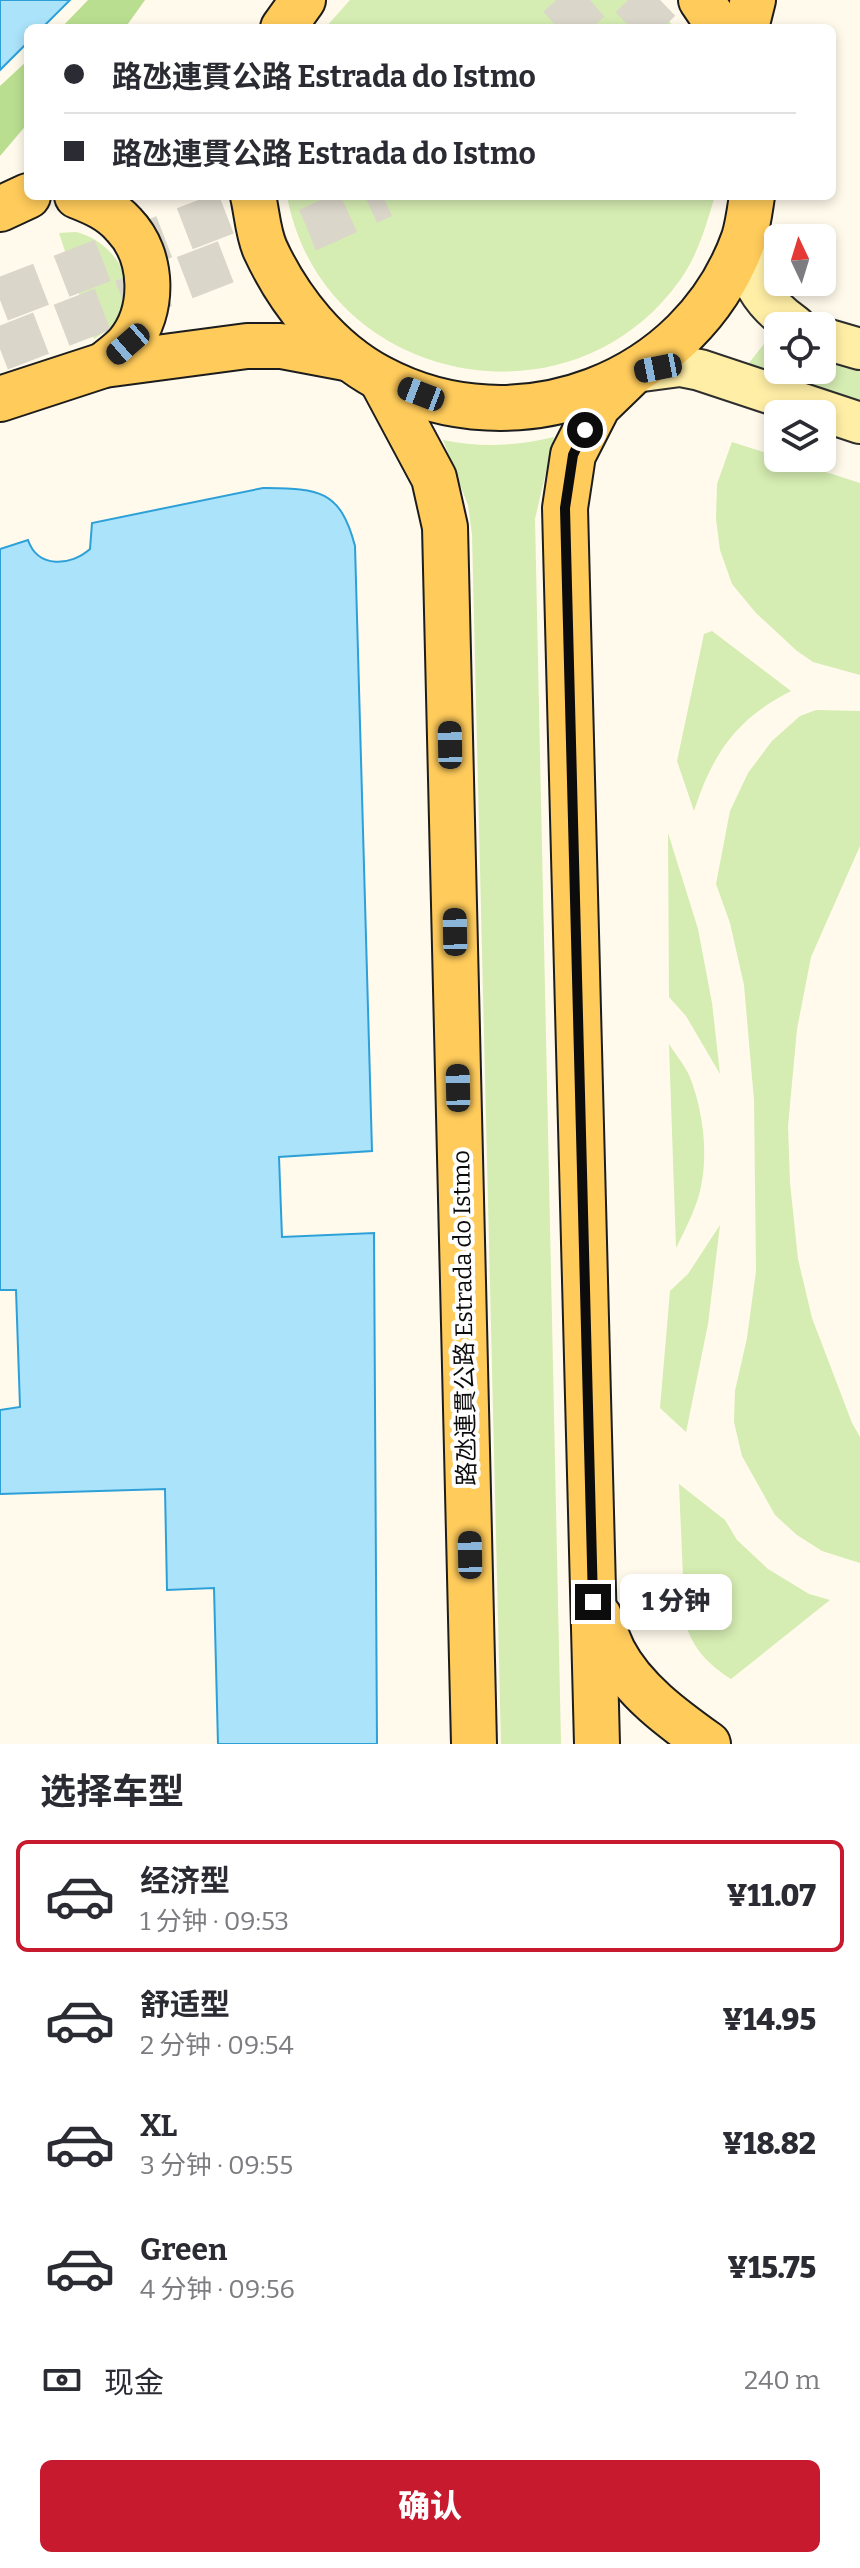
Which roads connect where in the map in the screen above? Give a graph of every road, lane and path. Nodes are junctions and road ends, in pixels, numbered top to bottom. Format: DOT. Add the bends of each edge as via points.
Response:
graph roads {
  1 [pos="303,0"];
  2 [pos="701,0"];
  3 [pos="753,0"];
  4 [pos="286,24"];
  5 [pos="717,24"];
  6 [pos="747,24"];
  7 [pos="87,200"];
  8 [pos="254,200"];
  9 [pos="748,216"];
  10 [pos="776,312"];
  11 [pos="836,342"];
  12 [pos="860,349"];
  13 [pos="104,365"];
  14 [pos="365,369"];
  15 [pos="633,374"];
  16 [pos="0,399"];
  17 [pos="860,423"];
  18 [pos="593,1602"];
  19 [pos="474,1744"];
  20 [pos="597,1744"];
  21 [pos="708,1744"];
  1 -- 4 [label="main road"];
  2 -- 5 [label="main road"];
  3 -- 6 [label="main road"];
  7 -- 13 [label="main road" via="126,226 142,253 149,285 144,316 128,344"];
  8 -- 14 [label="main road" via="264,247 299,309"];
  9 -- 10 [label="main road" via="747,264 757,290"];
  9 -- 15 [label="main road" via="718,290 682,336"];
  11 -- 12 [label="main road"];
  13 -- 14 [label="main road" via="281,346"];
  13 -- 16 [label="main road"];
  14 -- 15 [label="main road" via="441,402 506,409 570,400"];
  14 -- 19 [label="main road, 路氹連貫公路 Estrada do Istmo" via="434,478 445,527"];
  15 -- 17 [label="main road" via="680,366 700,370"];
  15 -- 18 [label="main road" via="598,406 573,455 565,508"];
  18 -- 20 [label="main road"];
  18 -- 21 [label="main road" via="614,1654 642,1689"];
}
